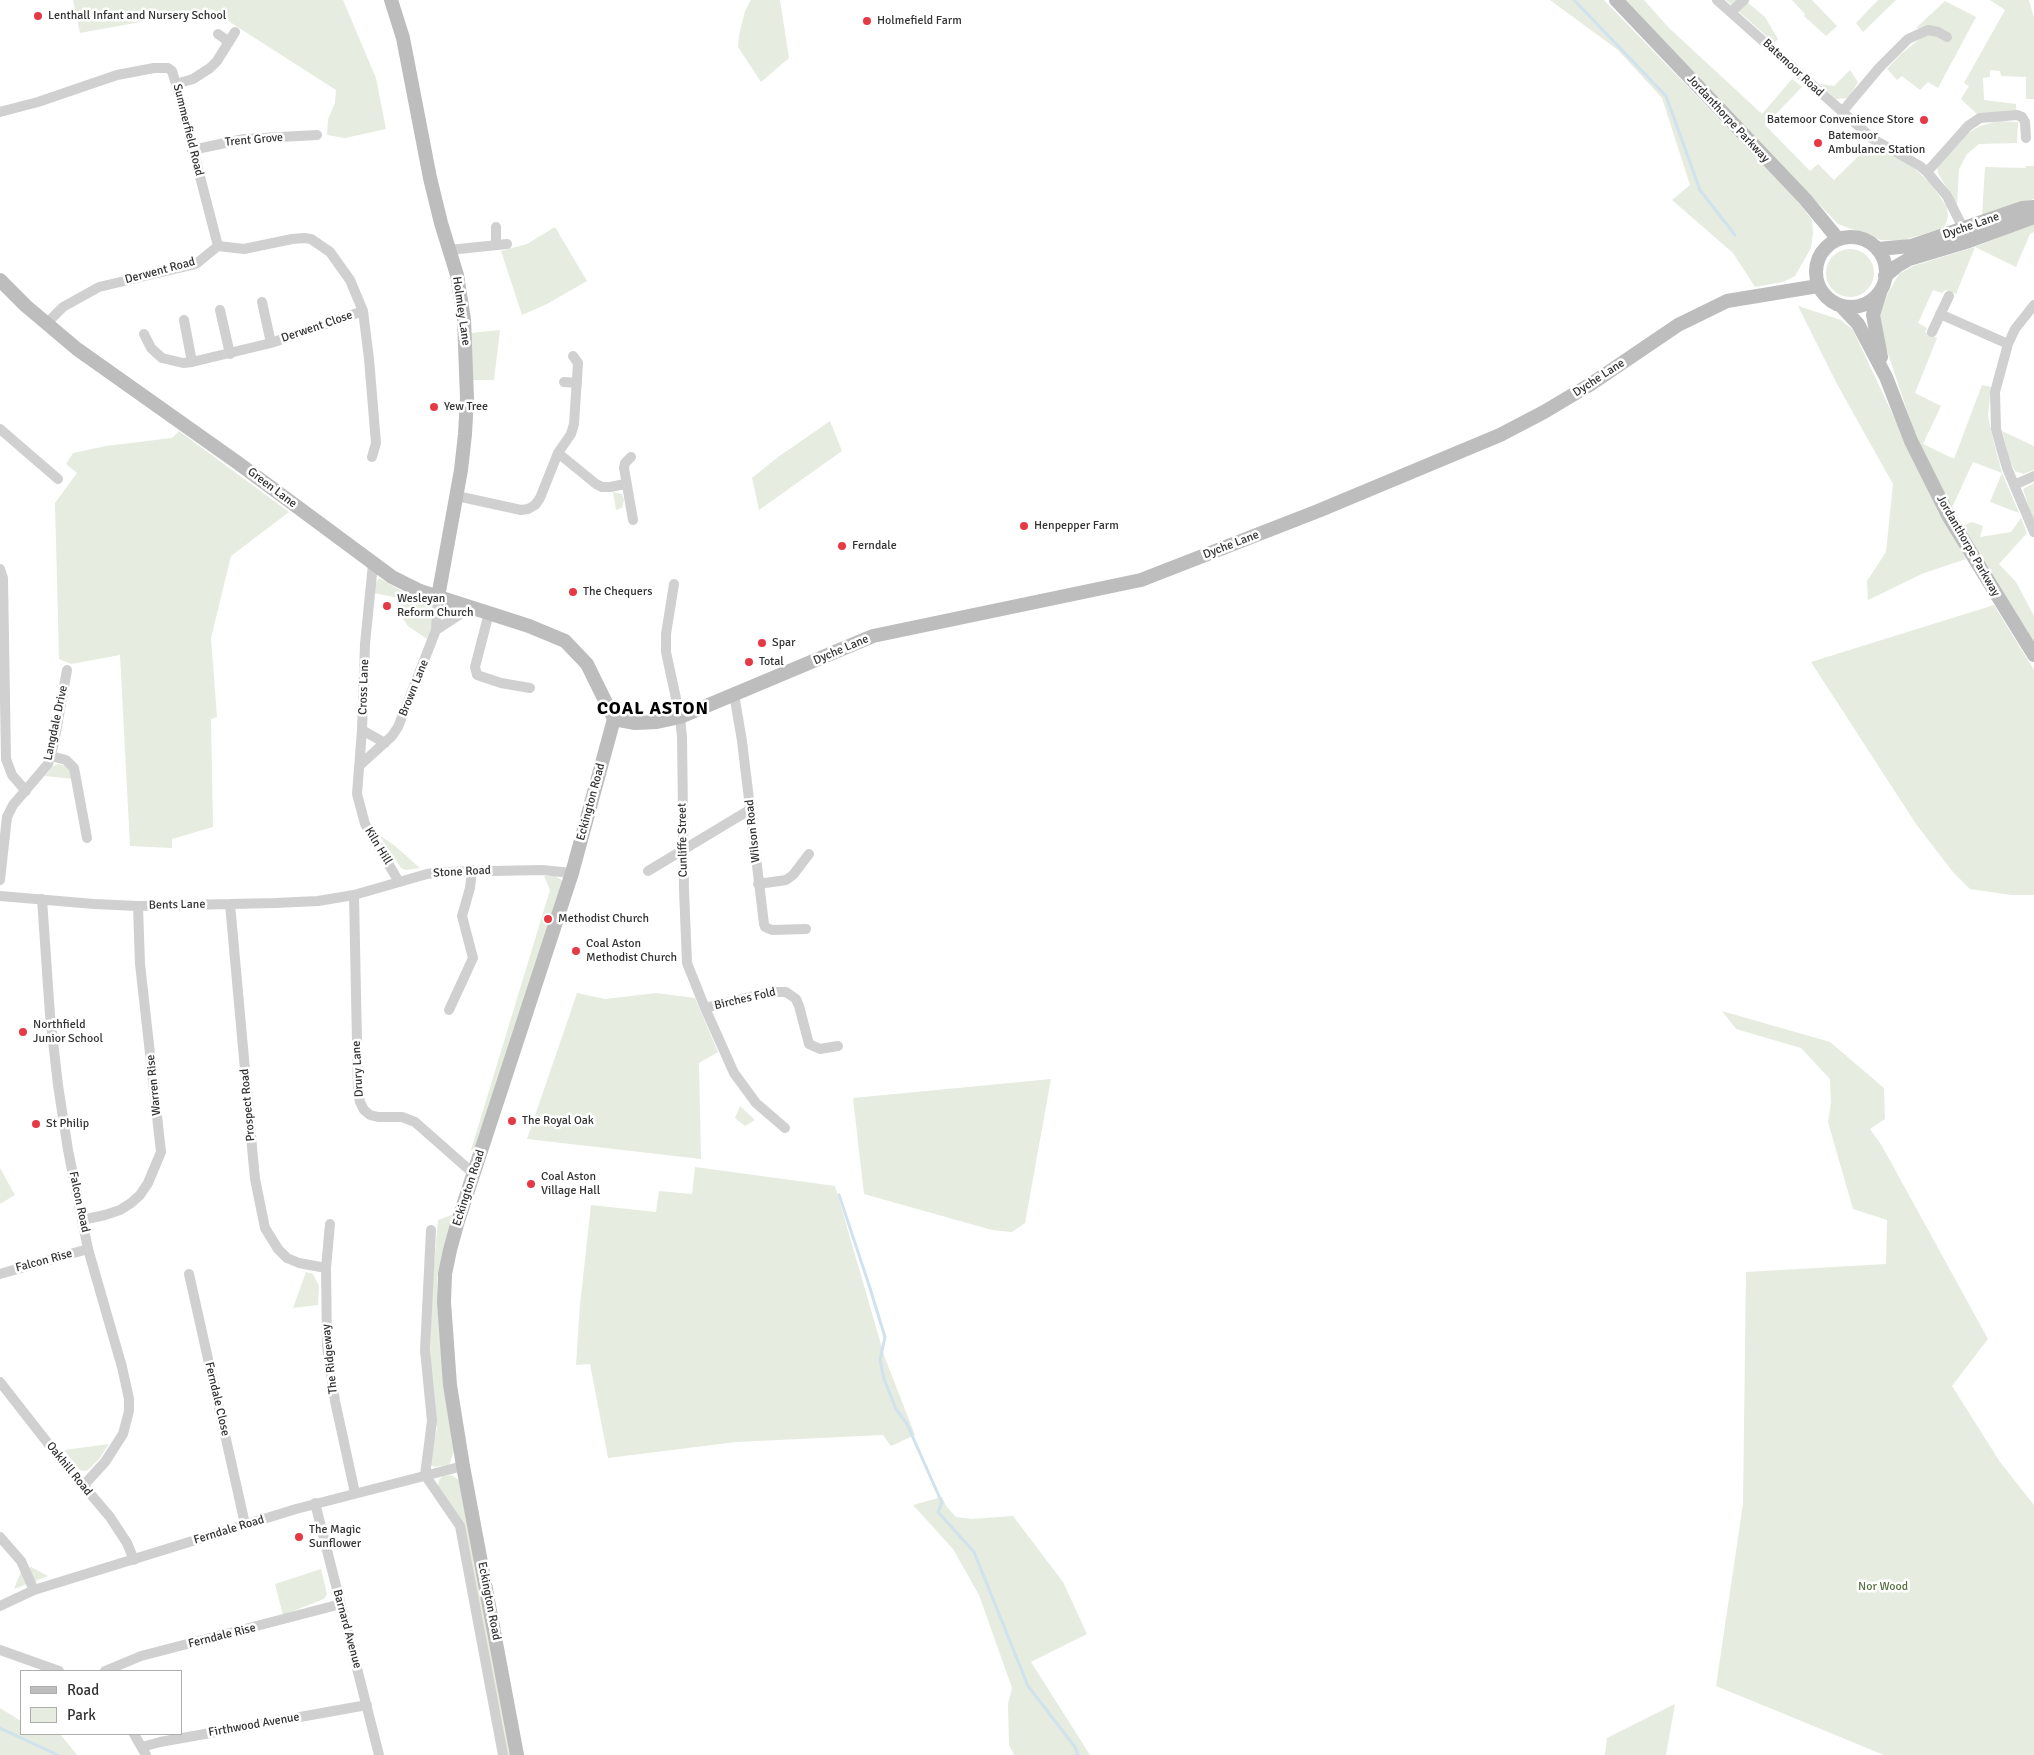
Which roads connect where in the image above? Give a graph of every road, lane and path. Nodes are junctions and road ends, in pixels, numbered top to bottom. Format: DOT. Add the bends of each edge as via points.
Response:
graph roads {
  1 [pos="391,0"];
  2 [pos="1616,0"];
  3 [pos="1717,0"];
  4 [pos="1744,0"];
  5 [pos="1731,12"];
  6 [pos="235,32"];
  7 [pos="218,34"];
  8 [pos="1947,37"];
  9 [pos="229,42"];
  10 [pos="176,84"];
  11 [pos="0,112"];
  12 [pos="1842,112"];
  13 [pos="317,135"];
  14 [pos="2026,138"];
  15 [pos="192,150"];
  16 [pos="1927,172"];
  17 [pos="2034,207"];
  18 [pos="2034,217"];
  19 [pos="496,227"];
  20 [pos="1966,235"];
  21 [pos="1838,239"];
  22 [pos="218,246"];
  23 [pos="1878,249"];
  24 [pos="449,250"];
  25 [pos="1885,276"];
  26 [pos="0,280"];
  27 [pos="1818,286"];
  28 [pos="1880,293"];
  29 [pos="1949,296"];
  30 [pos="262,302"];
  31 [pos="2034,305"];
  32 [pos="1842,307"];
  33 [pos="220,310"];
  34 [pos="363,311"];
  35 [pos="1940,314"];
  36 [pos="184,320"];
  37 [pos="46,324"];
  38 [pos="1932,332"];
  39 [pos="144,334"];
  40 [pos="271,344"];
  41 [pos="2008,344"];
  42 [pos="230,354"];
  43 [pos="573,356"];
  44 [pos="192,362"];
  45 [pos="1886,377"];
  46 [pos="564,382"];
  47 [pos="577,383"];
  48 [pos="0,429"];
  49 [pos="558,453"];
  50 [pos="631,457"];
  51 [pos="372,458"];
  52 [pos="2034,476"];
  53 [pos="58,478"];
  54 [pos="625,484"];
  55 [pos="2014,485"];
  56 [pos="456,496"];
  57 [pos="633,520"];
  58 [pos="2034,532"];
  59 [pos="372,564"];
  60 [pos="0,569"];
  61 [pos="674,584"];
  62 [pos="438,597"];
  63 [pos="471,607"];
  64 [pos="489,613"];
  65 [pos="436,630"];
  66 [pos="2034,655"];
  67 [pos="67,670"];
  68 [pos="530,688"];
  69 [pos="734,694"];
  70 [pos="680,716"];
  71 [pos="614,719"];
  72 [pos="362,730"];
  73 [pos="385,743"];
  74 [pos="51,756"];
  75 [pos="360,764"];
  76 [pos="26,791"];
  77 [pos="360,809"];
  78 [pos="751,809"];
  79 [pos="87,838"];
  80 [pos="683,850"];
  81 [pos="809,854"];
  82 [pos="472,870"];
  83 [pos="648,871"];
  84 [pos="572,873"];
  85 [pos="0,880"];
  86 [pos="399,882"];
  87 [pos="758,884"];
  88 [pos="354,895"];
  89 [pos="0,896"];
  90 [pos="42,899"];
  91 [pos="230,904"];
  92 [pos="138,906"];
  93 [pos="806,929"];
  94 [pos="687,963"];
  95 [pos="705,1008"];
  96 [pos="449,1010"];
  97 [pos="838,1046"];
  98 [pos="785,1128"];
  99 [pos="474,1174"];
  100 [pos="82,1220"];
  101 [pos="330,1224"];
  102 [pos="431,1230"];
  103 [pos="88,1249"];
  104 [pos="326,1268"];
  105 [pos="0,1274"];
  106 [pos="189,1274"];
  107 [pos="0,1382"];
  108 [pos="463,1466"];
  109 [pos="425,1475"];
  110 [pos="83,1486"];
  111 [pos="355,1493"];
  112 [pos="315,1503"];
  113 [pos="245,1524"];
  114 [pos="0,1537"];
  115 [pos="134,1560"];
  116 [pos="34,1590"];
  117 [pos="341,1604"];
  118 [pos="0,1606"];
  119 [pos="0,1650"];
  120 [pos="56,1670"];
  121 [pos="107,1670"];
  122 [pos="367,1705"];
  123 [pos="135,1735"];
  124 [pos="144,1751"];
  125 [pos="378,1755"];
  126 [pos="503,1755"];
  127 [pos="517,1755"];
  1 -- 24 [label="main road, Holmley Lane" via="403,38 430,178"];
  2 -- 21 [label="main road, Jordanthorpe Parkway" via="1806,199"];
  3 -- 5 [label="street, Batemoor Road"];
  4 -- 5 [label="street"];
  5 -- 12 [label="street, Batemoor Road"];
  6 -- 9 [label="street"];
  7 -- 9 [label="street"];
  8 -- 12 [label="street" via="1928,30 1908,39"];
  9 -- 10 [label="street" via="210,68 193,79"];
  10 -- 11 [label="street, Summerfield Road" via="168,68 142,69"];
  10 -- 15 [label="street, Summerfield Road"];
  12 -- 16 [label="street, Batemoor Road" via="1873,139"];
  13 -- 15 [label="street, Trent Grove" via="244,139"];
  14 -- 16 [label="street" via="2022,117 1980,118 1968,126"];
  15 -- 22 [label="street, Summerfield Road"];
  16 -- 20 [label="street, Batemoor Road" via="1947,196"];
  17 -- 20 [label="main road, Dyche Lane" via="2022,208"];
  18 -- 20 [label="main road, Dyche Lane"];
  19 -- 24 [label="street" via="502,244"];
  20 -- 23 [label="main road, Dyche Lane"];
  20 -- 25 [label="main road, Dyche Lane" via="1909,259"];
  21 -- 23 [label="main road" via="1862,239"];
  21 -- 27 [label="main road" via="1825,247 1818,258 1815,273"];
  22 -- 34 [label="street" via="244,250 292,239 311,239 330,252 357,294"];
  22 -- 37 [label="street, Derwent Road" via="196,264 99,287 64,307"];
  23 -- 25 [label="main road" via="1884,259"];
  24 -- 56 [label="main road, Holmley Lane" via="460,287 467,356 468,398"];
  25 -- 28 [label="main road"];
  26 -- 37 [label="main road, Green Lane"];
  27 -- 32 [label="main road" via="1826,298"];
  27 -- 69 [label="main road, Dyche Lane" via="1727,301 1678,325 1591,384 1500,435 1141,580 873,636"];
  28 -- 32 [label="main road" via="1871,302 1855,308"];
  28 -- 45 [label="main road, Jordanthorpe Parkway" via="1873,315"];
  29 -- 35 [label="street"];
  30 -- 40 [label="street, Derwent Close"];
  31 -- 41 [label="street"];
  32 -- 45 [label="main road, Jordanthorpe Parkway" via="1858,324"];
  33 -- 42 [label="street"];
  34 -- 40 [label="street, Derwent Close"];
  34 -- 51 [label="street" via="376,443"];
  35 -- 38 [label="street"];
  35 -- 41 [label="street"];
  36 -- 44 [label="street"];
  37 -- 59 [label="main road, Green Lane"];
  39 -- 44 [label="street, Derwent Close" via="151,348 162,358"];
  40 -- 42 [label="street, Derwent Close"];
  41 -- 55 [label="street" via="1995,392 1995,411 2000,444"];
  42 -- 44 [label="street, Derwent Close"];
  43 -- 47 [label="street" via="578,363"];
  45 -- 66 [label="main road, Jordanthorpe Parkway" via="1911,441 1948,517"];
  46 -- 47 [label="street"];
  47 -- 49 [label="street" via="574,424"];
  48 -- 53 [label="street"];
  49 -- 54 [label="street" via="596,484 610,487"];
  49 -- 56 [label="street" via="540,498 528,509"];
  50 -- 54 [label="street" via="625,463"];
  52 -- 55 [label="street"];
  54 -- 57 [label="street"];
  55 -- 58 [label="street"];
  56 -- 62 [label="main road, Holmley Lane"];
  59 -- 62 [label="main road, Green Lane" via="404,584"];
  59 -- 72 [label="street, Cross Lane"];
  60 -- 76 [label="street" via="6,759 12,775"];
  61 -- 70 [label="street, Cunliffe Street" via="666,652"];
  62 -- 63 [label="main road, Green Lane"];
  62 -- 65 [label="street, Brown Lane"];
  63 -- 64 [label="main road, Green Lane"];
  63 -- 65 [label="street"];
  64 -- 68 [label="street" via="475,667 477,675"];
  64 -- 71 [label="main road, Green Lane" via="543,631 571,647 590,670"];
  65 -- 73 [label="street, Brown Lane" via="404,714"];
  67 -- 74 [label="street, Langdale Drive"];
  69 -- 70 [label="main road, Dyche Lane"];
  69 -- 78 [label="street, Wilson Road"];
  70 -- 71 [label="main road, Dyche Lane" via="657,722 635,723"];
  70 -- 80 [label="street, Cunliffe Street"];
  71 -- 84 [label="main road, Eckington Road"];
  72 -- 73 [label="street"];
  72 -- 75 [label="street, Cross Lane"];
  73 -- 75 [label="street, Brown Lane"];
  74 -- 76 [label="street, Langdale Drive" via="43,772"];
  74 -- 79 [label="street" via="66,760 74,768"];
  75 -- 77 [label="street, Cross Lane" via="357,794"];
  76 -- 85 [label="street, Langdale Drive" via="7,817"];
  77 -- 86 [label="street, Kiln Hill" via="365,824"];
  78 -- 80 [label="street"];
  78 -- 87 [label="street, Wilson Road"];
  80 -- 83 [label="street"];
  80 -- 94 [label="street, Cunliffe Street"];
  81 -- 87 [label="street" via="786,880"];
  82 -- 84 [label="street, Stone Road"];
  82 -- 86 [label="street, Stone Road" via="427,874"];
  82 -- 96 [label="street" via="462,916 473,958 452,993"];
  84 -- 99 [label="main road, Eckington Road"];
  86 -- 88 [label="street, Stone Road"];
  87 -- 93 [label="street, Wilson Road" via="765,927 772,930"];
  88 -- 91 [label="street, Bents Lane" via="310,901"];
  88 -- 99 [label="street, Drury Lane" via="360,1102 370,1115 402,1117 415,1122"];
  89 -- 90 [label="street, Bents Lane"];
  90 -- 92 [label="street, Bents Lane"];
  90 -- 100 [label="street, Falcon Road" via="58,1085"];
  91 -- 92 [label="street, Bents Lane"];
  91 -- 104 [label="street, Prospect Road" via="255,1179 265,1228 287,1258"];
  92 -- 100 [label="street, Warren Rise" via="140,964 161,1152 148,1183 131,1203 113,1212"];
  94 -- 95 [label="street, Birches Fold"];
  95 -- 97 [label="street, Birches Fold" via="770,992 786,992 796,999 809,1044 820,1049"];
  95 -- 98 [label="street, Birches Fold" via="730,1065 744,1088"];
  99 -- 108 [label="main road, Eckington Road" via="450,1250 444,1302 450,1385"];
  100 -- 103 [label="street, Falcon Road"];
  101 -- 104 [label="street, The Ridgeway"];
  102 -- 109 [label="street" via="425,1350 432,1421"];
  103 -- 105 [label="street, Falcon Rise"];
  103 -- 110 [label="street, Falcon Road" via="122,1367 129,1411 118,1445"];
  104 -- 111 [label="street, The Ridgeway" via="329,1364"];
  106 -- 113 [label="street, Ferndale Close"];
  107 -- 110 [label="street, Oakhill Road"];
  108 -- 109 [label="street, Ferndale Road"];
  108 -- 127 [label="main road, Eckington Road"];
  109 -- 111 [label="street, Ferndale Road"];
  109 -- 126 [label="street, Eckington Road" via="460,1526"];
  110 -- 115 [label="street, Oakhill Road" via="118,1529"];
  111 -- 112 [label="street, Ferndale Road"];
  112 -- 113 [label="street, Ferndale Road"];
  112 -- 117 [label="street, Barnard Avenue"];
  113 -- 115 [label="street, Ferndale Road"];
  114 -- 116 [label="street" via="20,1561"];
  115 -- 116 [label="street, Ferndale Road"];
  116 -- 118 [label="street, Ferndale Road"];
  117 -- 121 [label="street, Ferndale Rise" via="141,1656"];
  117 -- 122 [label="street, Barnard Avenue"];
  119 -- 120 [label="street"];
  122 -- 124 [label="street, Firthwood Avenue" via="160,1742"];
  122 -- 125 [label="street, Barnard Avenue"];
  123 -- 124 [label="street"];
}
